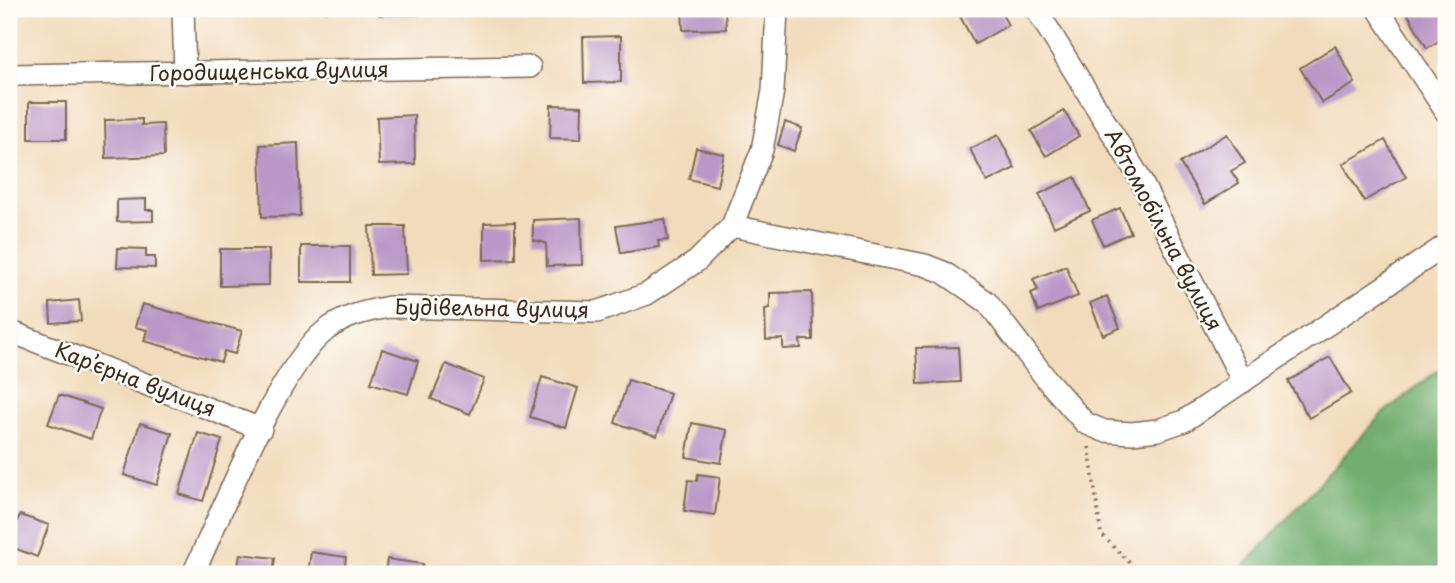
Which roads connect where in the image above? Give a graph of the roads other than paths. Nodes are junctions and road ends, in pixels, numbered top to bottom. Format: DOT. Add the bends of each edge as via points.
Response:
graph roads {
  1 [pos="183,9"];
  2 [pos="777,9"];
  3 [pos="1036,9"];
  4 [pos="1378,9"];
  5 [pos="530,67"];
  6 [pos="185,73"];
  7 [pos="9,75"];
  8 [pos="1446,112"];
  9 [pos="732,226"];
  10 [pos="1446,245"];
  11 [pos="9,331"];
  12 [pos="1243,382"];
  13 [pos="261,429"];
  14 [pos="193,574"];
  1 -- 6 [label="street"];
  2 -- 9 [label="street, Будівельна вулиця" via="773,91 762,150"];
  3 -- 12 [label="street, Автомобільна вулиця" via="1138,175"];
  4 -- 8 [label="street"];
  5 -- 6 [label="street, Городищенська вулиця"];
  6 -- 7 [label="street, Городищенська вулиця"];
  9 -- 12 [label="street" via="925,265 959,280 987,302 1085,423 1104,430 1158,430 1184,421"];
  9 -- 13 [label="street, Будівельна вулиця" via="674,278 624,304 597,312 389,307 355,315 311,344"];
  10 -- 12 [label="street"];
  11 -- 13 [label="street, Карʼєрна вулиця"];
  13 -- 14 [label="street, Будівельна вулиця"];
}
